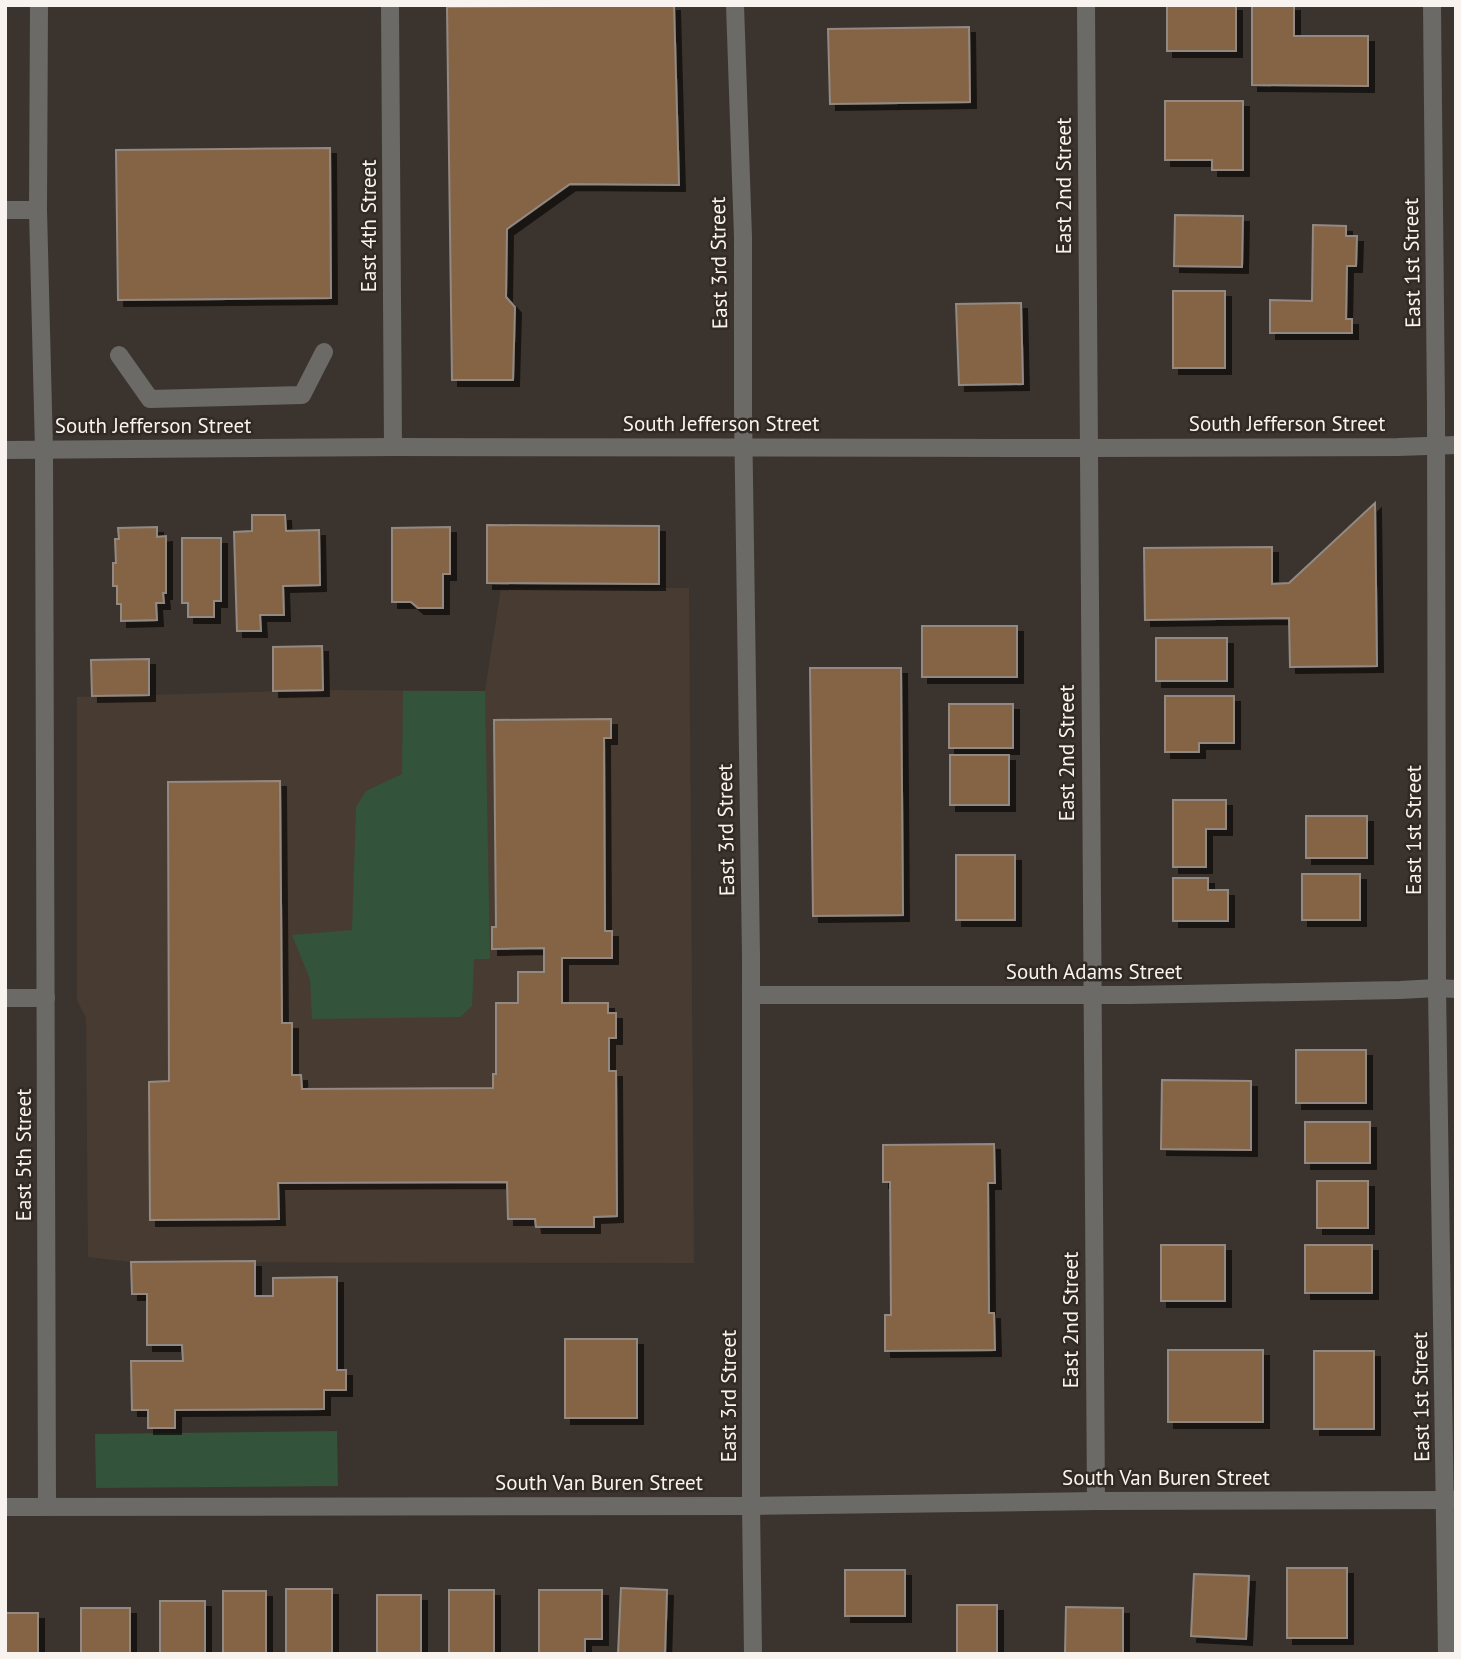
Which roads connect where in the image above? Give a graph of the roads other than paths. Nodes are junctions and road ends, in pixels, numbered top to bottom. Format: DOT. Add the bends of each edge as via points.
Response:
graph roads {
  1 [pos="39,5"];
  2 [pos="390,5"];
  3 [pos="735,5"];
  4 [pos="1086,5"];
  5 [pos="1432,5"];
  6 [pos="5,210"];
  7 [pos="38,210"];
  8 [pos="324,352"];
  9 [pos="119,355"];
  10 [pos="1456,445"];
  11 [pos="1436,446"];
  12 [pos="393,447"];
  13 [pos="744,447"];
  14 [pos="1088,448"];
  15 [pos="5,450"];
  16 [pos="44,450"];
  17 [pos="1437,988"];
  18 [pos="1456,989"];
  19 [pos="751,995"];
  20 [pos="1092,995"];
  21 [pos="5,998"];
  22 [pos="46,998"];
  23 [pos="1450,1500"];
  24 [pos="1096,1501"];
  25 [pos="751,1506"];
  26 [pos="5,1507"];
  27 [pos="47,1507"];
  28 [pos="753,1654"];
  29 [pos="1447,1654"];
  1 -- 7 [label="street, East 5th Street"];
  2 -- 12 [label="street, East 4th Street"];
  3 -- 13 [label="street, East 3rd Street"];
  4 -- 14 [label="street, East 2nd Street"];
  5 -- 11 [label="street, East 1st Street"];
  6 -- 7 [label="street"];
  7 -- 16 [label="street, East 5th Street"];
  8 -- 9 [label="street" via="302,395 150,399"];
  10 -- 11 [label="street, South Jefferson Street"];
  11 -- 14 [label="street, South Jefferson Street"];
  11 -- 17 [label="street, East 1st Street"];
  12 -- 13 [label="street, South Jefferson Street"];
  12 -- 16 [label="street, South Jefferson Street"];
  13 -- 14 [label="street, South Jefferson Street"];
  13 -- 19 [label="street, East 3rd Street"];
  14 -- 20 [label="street, East 2nd Street"];
  15 -- 16 [label="street, South Jefferson Street"];
  16 -- 22 [label="street, East 5th Street"];
  17 -- 18 [label="street, South Adams Street"];
  17 -- 20 [label="street, South Adams Street"];
  17 -- 23 [label="street, East 1st Street"];
  19 -- 20 [label="street, South Adams Street"];
  19 -- 25 [label="street, East 3rd Street"];
  20 -- 24 [label="street, East 2nd Street"];
  21 -- 22 [label="street"];
  22 -- 27 [label="street, East 5th Street"];
  23 -- 24 [label="street, South Van Buren Street"];
  23 -- 29 [label="street, East 1st Street"];
  24 -- 25 [label="street, South Van Buren Street"];
  25 -- 27 [label="street, South Van Buren Street"];
  25 -- 28 [label="street, East 3rd Street"];
  26 -- 27 [label="street, South Van Buren Street"];
}
